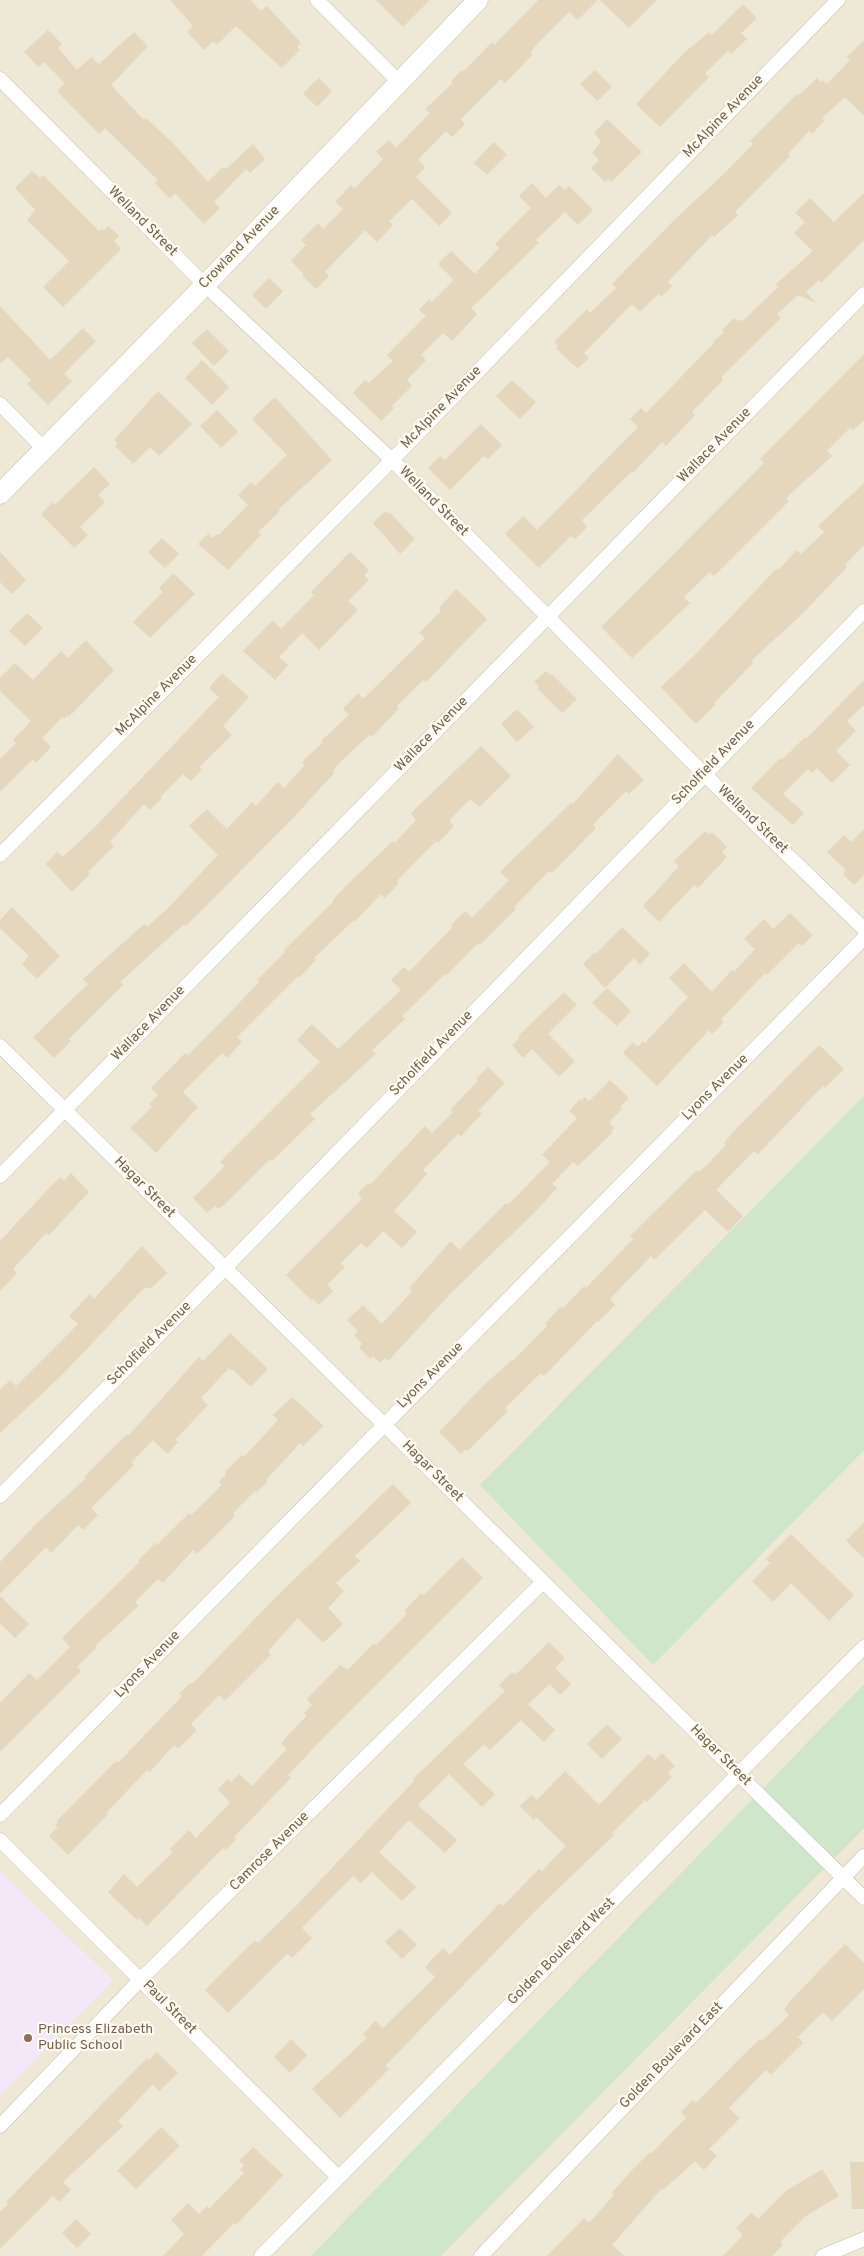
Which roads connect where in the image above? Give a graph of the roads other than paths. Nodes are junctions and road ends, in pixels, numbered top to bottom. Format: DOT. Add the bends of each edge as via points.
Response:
graph roads {
  1 [pos="317,0"];
  2 [pos="478,0"];
  3 [pos="838,0"];
  4 [pos="0,79"];
  5 [pos="399,82"];
  6 [pos="205,285"];
  7 [pos="864,294"];
  8 [pos="0,404"];
  9 [pos="44,449"];
  10 [pos="392,460"];
  11 [pos="0,494"];
  12 [pos="864,611"];
  13 [pos="547,618"];
  14 [pos="704,774"];
  15 [pos="0,855"];
  16 [pos="864,929"];
  17 [pos="864,938"];
  18 [pos="0,1046"];
  19 [pos="65,1110"];
  20 [pos="0,1176"];
  21 [pos="225,1268"];
  22 [pos="383,1424"];
  23 [pos="0,1496"];
  24 [pos="543,1582"];
  25 [pos="864,1647"];
  26 [pos="739,1774"];
  27 [pos="0,1815"];
  28 [pos="0,1840"];
  29 [pos="864,1856"];
  30 [pos="842,1877"];
  31 [pos="864,1898"];
  32 [pos="141,1980"];
  33 [pos="0,2126"];
  34 [pos="338,2177"];
  35 [pos="864,2239"];
  36 [pos="260,2256"];
  37 [pos="481,2256"];
  38 [pos="823,2256"];
  1 -- 5 [label="street"];
  2 -- 5 [label="main road, Crowland Avenue"];
  3 -- 10 [label="street, McAlpine Avenue"];
  4 -- 6 [label="street, Welland Street"];
  5 -- 6 [label="main road, Crowland Avenue"];
  6 -- 9 [label="main road, Crowland Avenue"];
  6 -- 10 [label="street, Welland Street"];
  7 -- 13 [label="street, Wallace Avenue"];
  8 -- 9 [label="street"];
  9 -- 11 [label="main road, Crowland Avenue"];
  10 -- 13 [label="street, Welland Street"];
  10 -- 15 [label="street, McAlpine Avenue"];
  12 -- 14 [label="street, Scholfield Avenue"];
  13 -- 14 [label="street, Welland Street"];
  13 -- 19 [label="street, Wallace Avenue"];
  14 -- 16 [label="street, Welland Street"];
  14 -- 21 [label="street, Scholfield Avenue"];
  17 -- 22 [label="street, Lyons Avenue"];
  18 -- 19 [label="street, Hagar Street"];
  19 -- 20 [label="street, Wallace Avenue"];
  19 -- 21 [label="street, Hagar Street"];
  21 -- 22 [label="street, Hagar Street"];
  21 -- 23 [label="street, Scholfield Avenue"];
  22 -- 24 [label="street, Hagar Street"];
  22 -- 27 [label="street, Lyons Avenue"];
  24 -- 26 [label="street, Hagar Street"];
  24 -- 32 [label="street, Camrose Avenue"];
  25 -- 26 [label="street, Golden Boulevard West"];
  26 -- 30 [label="street, Hagar Street"];
  26 -- 34 [label="street, Golden Boulevard West"];
  28 -- 32 [label="street, Paul Street"];
  29 -- 30 [label="street, Golden Boulevard East"];
  30 -- 31 [label="street, Hagar Street"];
  30 -- 37 [label="street, Golden Boulevard East"];
  32 -- 33 [label="street, Camrose Avenue"];
  32 -- 34 [label="street, Paul Street"];
  34 -- 36 [label="street, Golden Boulevard West"];
  35 -- 38 [label="street"];
}
